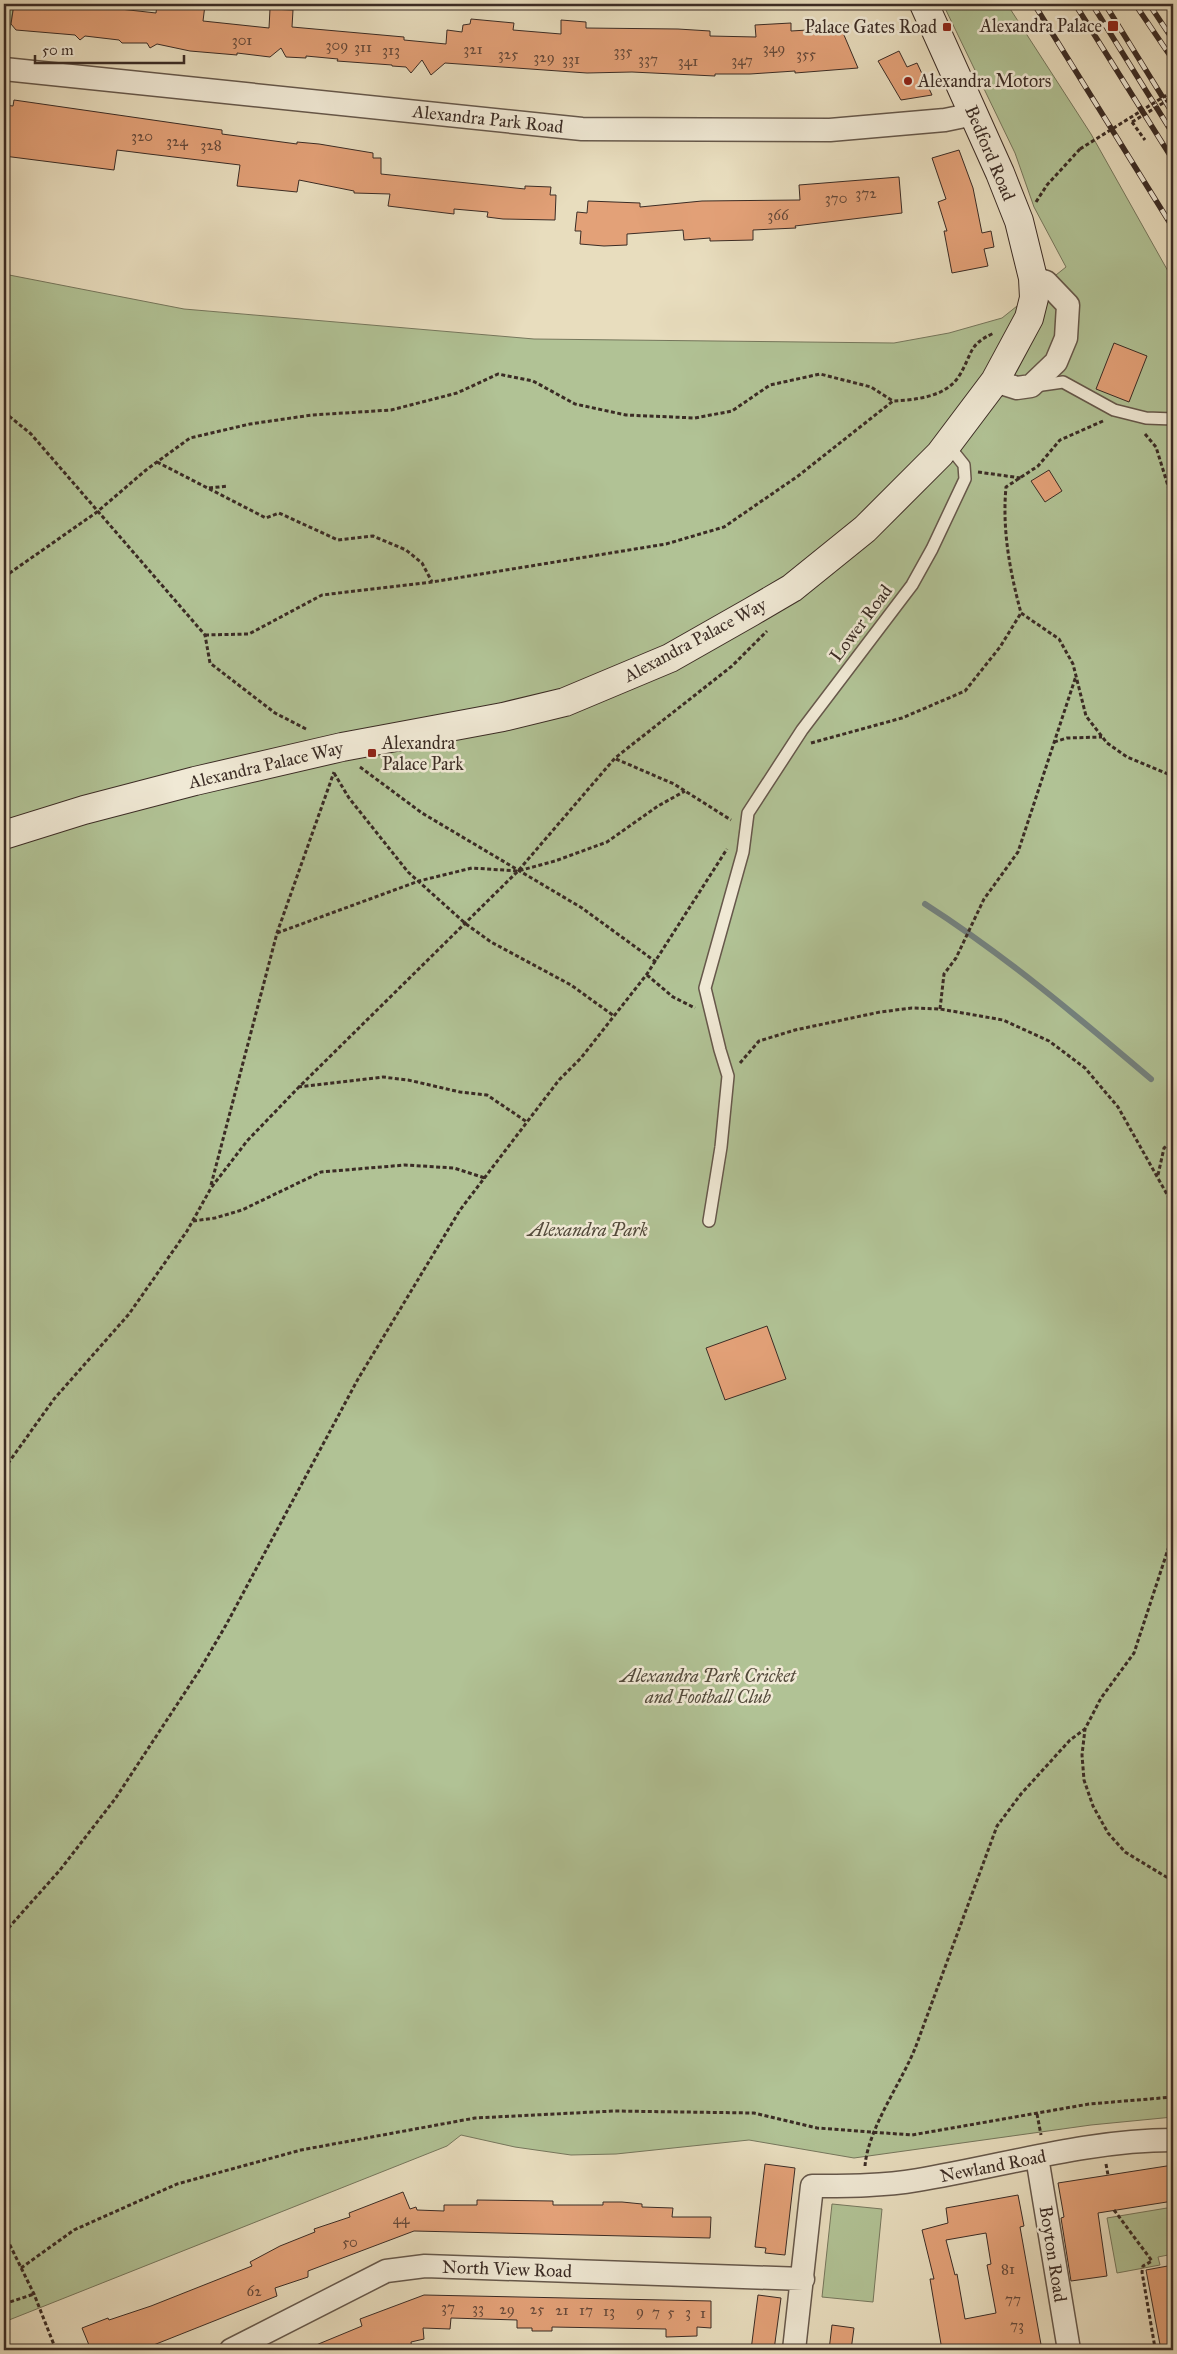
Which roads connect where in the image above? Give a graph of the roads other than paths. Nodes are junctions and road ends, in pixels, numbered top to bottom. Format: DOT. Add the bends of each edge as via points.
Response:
graph roads {
  1 [pos="924,4"];
  2 [pos="4,69"];
  3 [pos="974,114"];
  4 [pos="1026,214"];
  5 [pos="1033,278"];
  6 [pos="995,381"];
  7 [pos="1031,386"];
  8 [pos="1173,419"];
  9 [pos="948,445"];
  10 [pos="4,835"];
  11 [pos="709,1221"];
  12 [pos="1173,2140"];
  13 [pos="1037,2157"];
  14 [pos="803,2279"];
  15 [pos="231,2350"];
  16 [pos="794,2350"];
  17 [pos="1069,2350"];
  1 -- 3 [label="street, Bedford Road"];
  2 -- 3 [label="street, Alexandra Park Road" via="582,129 830,130 945,120"];
  3 -- 4 [label="street, Bedford Road" via="1000,173"];
  4 -- 5 [label="street, Alexandra Palace Way"];
  5 -- 6 [label="street, Alexandra Palace Way" via="1034,298 1029,318"];
  5 -- 7 [label="street" via="1046,282 1068,305 1066,338 1056,362"];
  6 -- 7 [label="street" via="1017,388"];
  6 -- 9 [label="street, Alexandra Palace Way"];
  7 -- 8 [label="lane" via="1063,382 1114,410 1146,418"];
  9 -- 10 [label="street, Alexandra Palace Way" via="865,529 792,588 670,658 565,702 345,762 195,781"];
  9 -- 11 [label="lane, Lower Road" via="964,465 965,479 932,549 912,585 795,740 748,813 743,852 705,988 728,1076"];
  12 -- 13 [label="street, Newland Road" via="1132,2142"];
  13 -- 14 [label="street, Newland Road" via="918,2181 812,2186"];
  13 -- 17 [label="street, Boyton Road"];
  14 -- 15 [label="street, North View Road" via="416,2268 386,2271"];
  14 -- 16 [label="street"];
}
